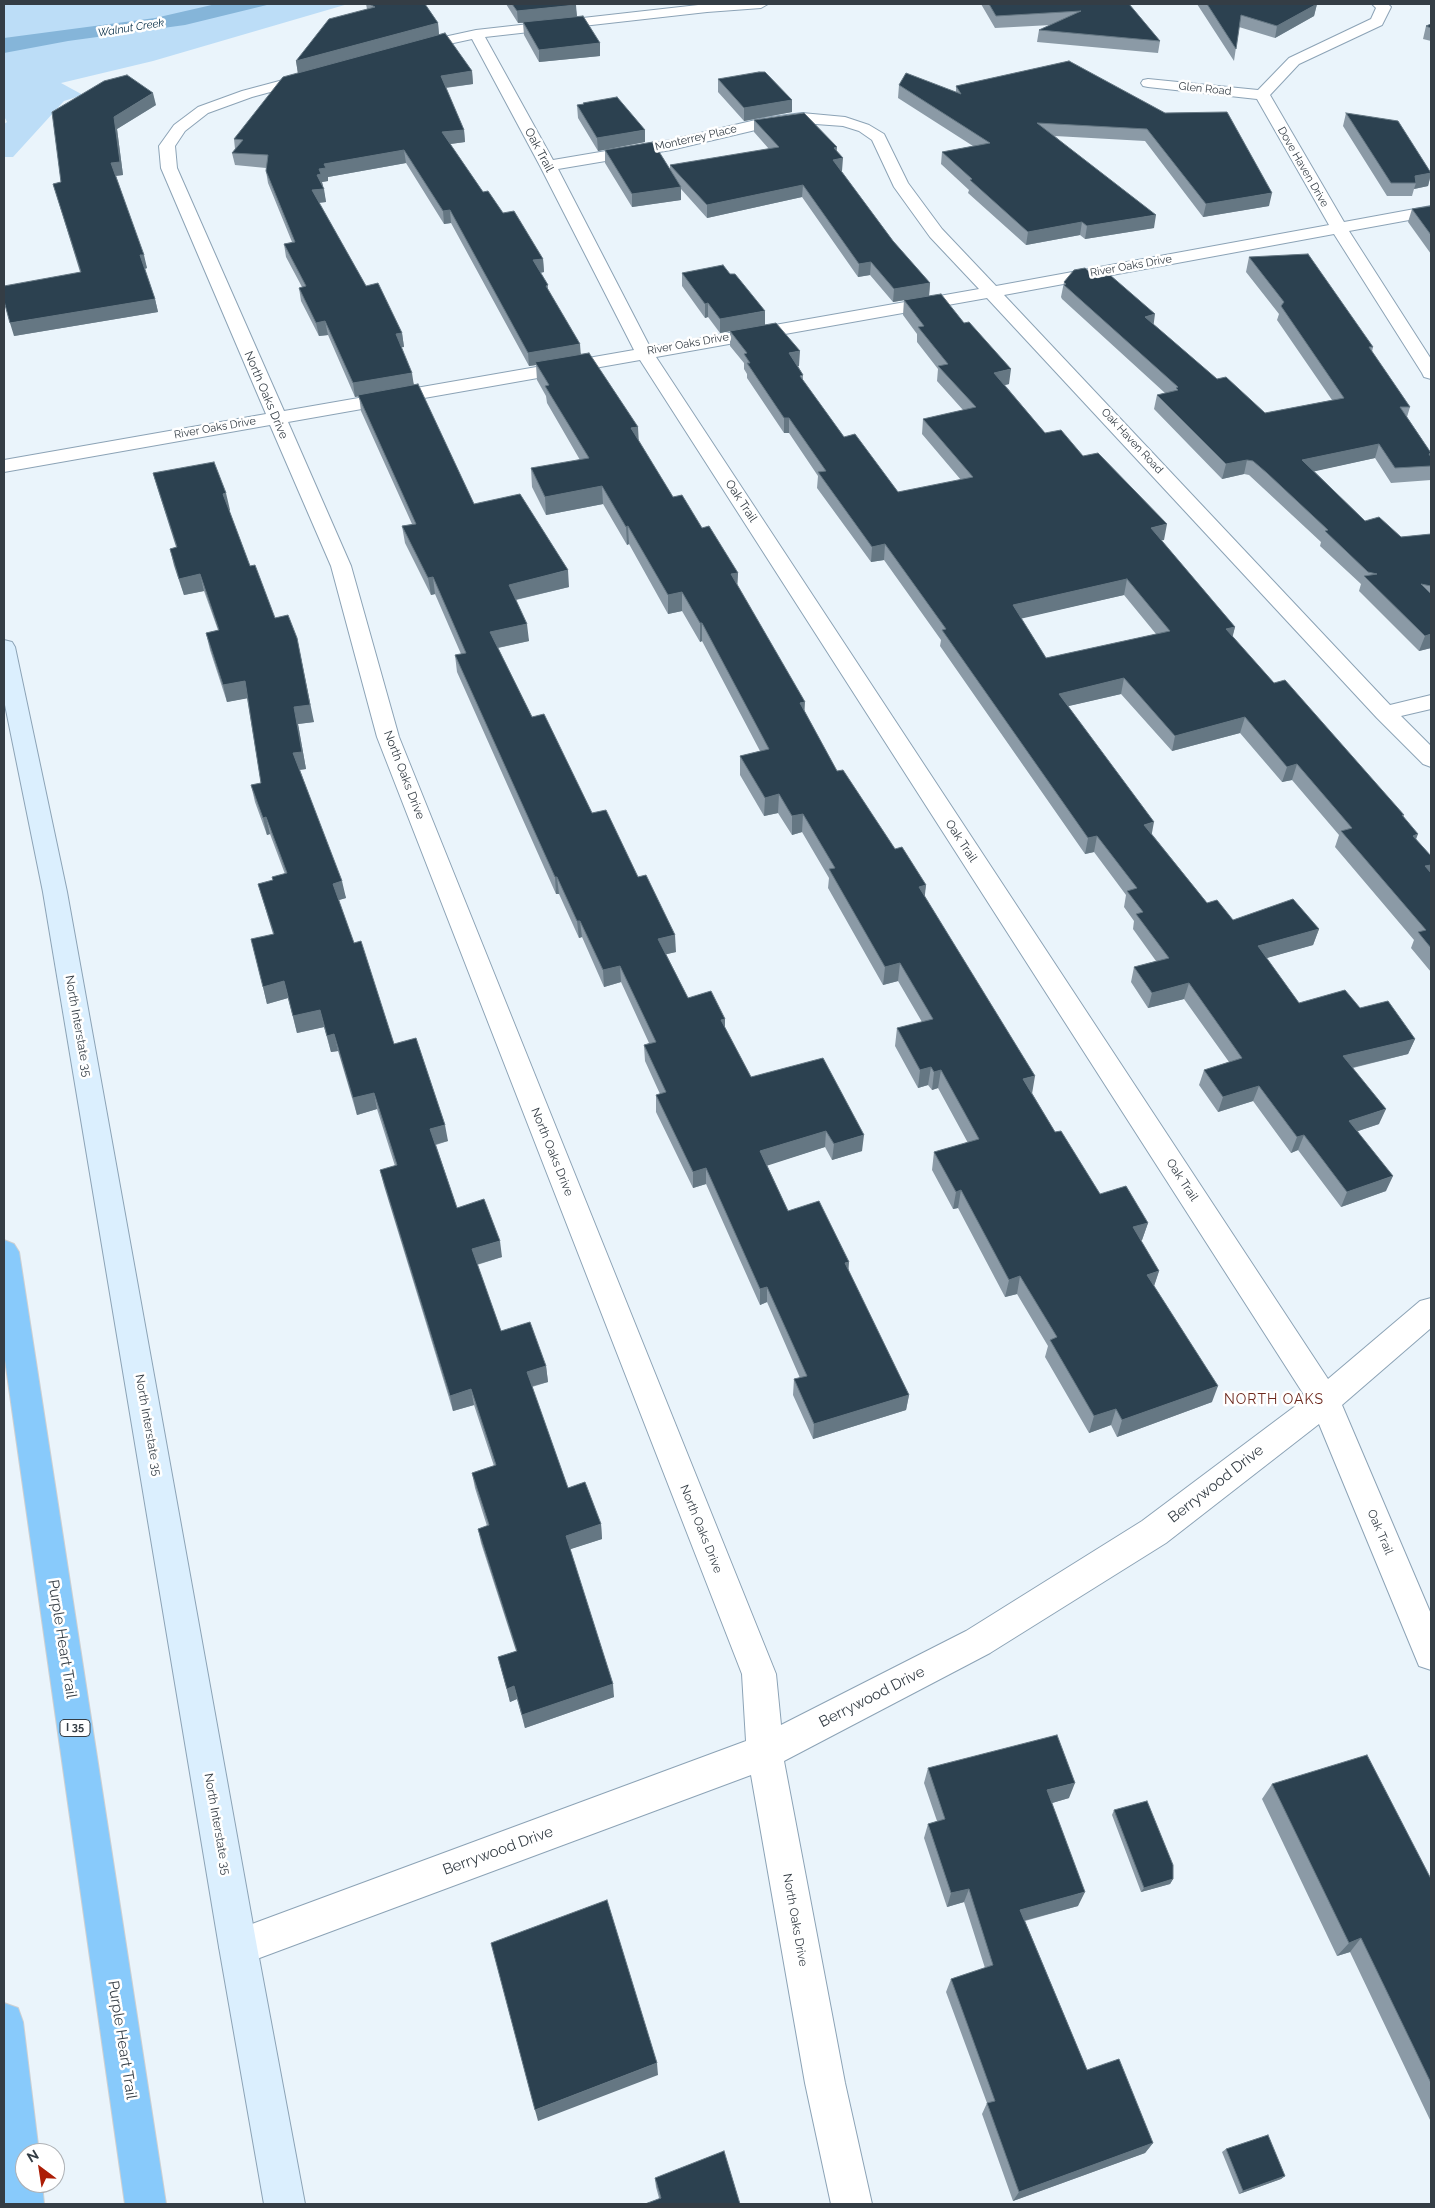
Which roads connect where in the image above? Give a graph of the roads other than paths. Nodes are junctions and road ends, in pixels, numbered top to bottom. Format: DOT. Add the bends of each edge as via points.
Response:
graph roads {
  1 [pos="760,4"];
  2 [pos="1380,4"];
  3 [pos="476,34"];
  4 [pos="398,52"];
  5 [pos="322,73"];
  6 [pos="1148,83"];
  7 [pos="1262,95"];
  8 [pos="845,122"];
  9 [pos="548,166"];
  10 [pos="1431,211"];
  11 [pos="1339,228"];
  12 [pos="993,292"];
  13 [pos="644,352"];
  14 [pos="1431,373"];
  15 [pos="276,417"];
  16 [pos="4,466"];
  17 [pos="4,647"];
  18 [pos="1431,702"];
  19 [pos="1385,713"];
  20 [pos="1431,759"];
  21 [pos="4,1252"];
  22 [pos="1431,1310"];
  23 [pos="1325,1401"];
  24 [pos="1431,1654"];
  25 [pos="765,1752"];
  26 [pos="238,1947"];
  27 [pos="4,2022"];
  28 [pos="24,2204"];
  29 [pos="146,2204"];
  30 [pos="285,2204"];
  31 [pos="852,2204"];
  1 -- 3 [label="street"];
  2 -- 7 [label="street" via="1384,7 1377,22 1294,61"];
  3 -- 4 [label="street"];
  3 -- 9 [label="street, Oak Trail"];
  5 -- 15 [label="street, North Oaks Drive" via="203,110 179,128 167,146 169,168"];
  6 -- 7 [label="street, Glen Road"];
  7 -- 11 [label="street, Dove Haven Drive"];
  8 -- 9 [label="street, Monterrey Place" via="802,118 764,123 671,145"];
  8 -- 12 [label="street, Oak Haven Road" via="880,137 900,184 936,233"];
  9 -- 13 [label="street, Oak Trail"];
  10 -- 11 [label="street, River Oaks Drive"];
  11 -- 12 [label="street, River Oaks Drive"];
  11 -- 14 [label="street, Dove Haven Drive"];
  12 -- 13 [label="street, River Oaks Drive"];
  12 -- 19 [label="street, Oak Haven Road"];
  13 -- 15 [label="street, River Oaks Drive"];
  13 -- 23 [label="street, Oak Trail"];
  15 -- 16 [label="street, River Oaks Drive"];
  15 -- 25 [label="street, North Oaks Drive" via="341,566 388,737 759,1674"];
  17 -- 26 [label="main road, North Interstate 35" via="55,892"];
  18 -- 19 [label="street"];
  19 -- 20 [label="street, Oak Haven Road"];
  21 -- 29 [label="highway, Purple Heart Trail / I 35"];
  22 -- 23 [label="street, Berrywood Drive"];
  23 -- 24 [label="street, Oak Trail"];
  23 -- 25 [label="street, Berrywood Drive" via="1154,1532 978,1642"];
  25 -- 26 [label="street, Berrywood Drive"];
  25 -- 31 [label="street, North Oaks Drive" via="825,2083"];
  26 -- 30 [label="main road, North Interstate 35"];
  27 -- 28 [label="highway"];
}
